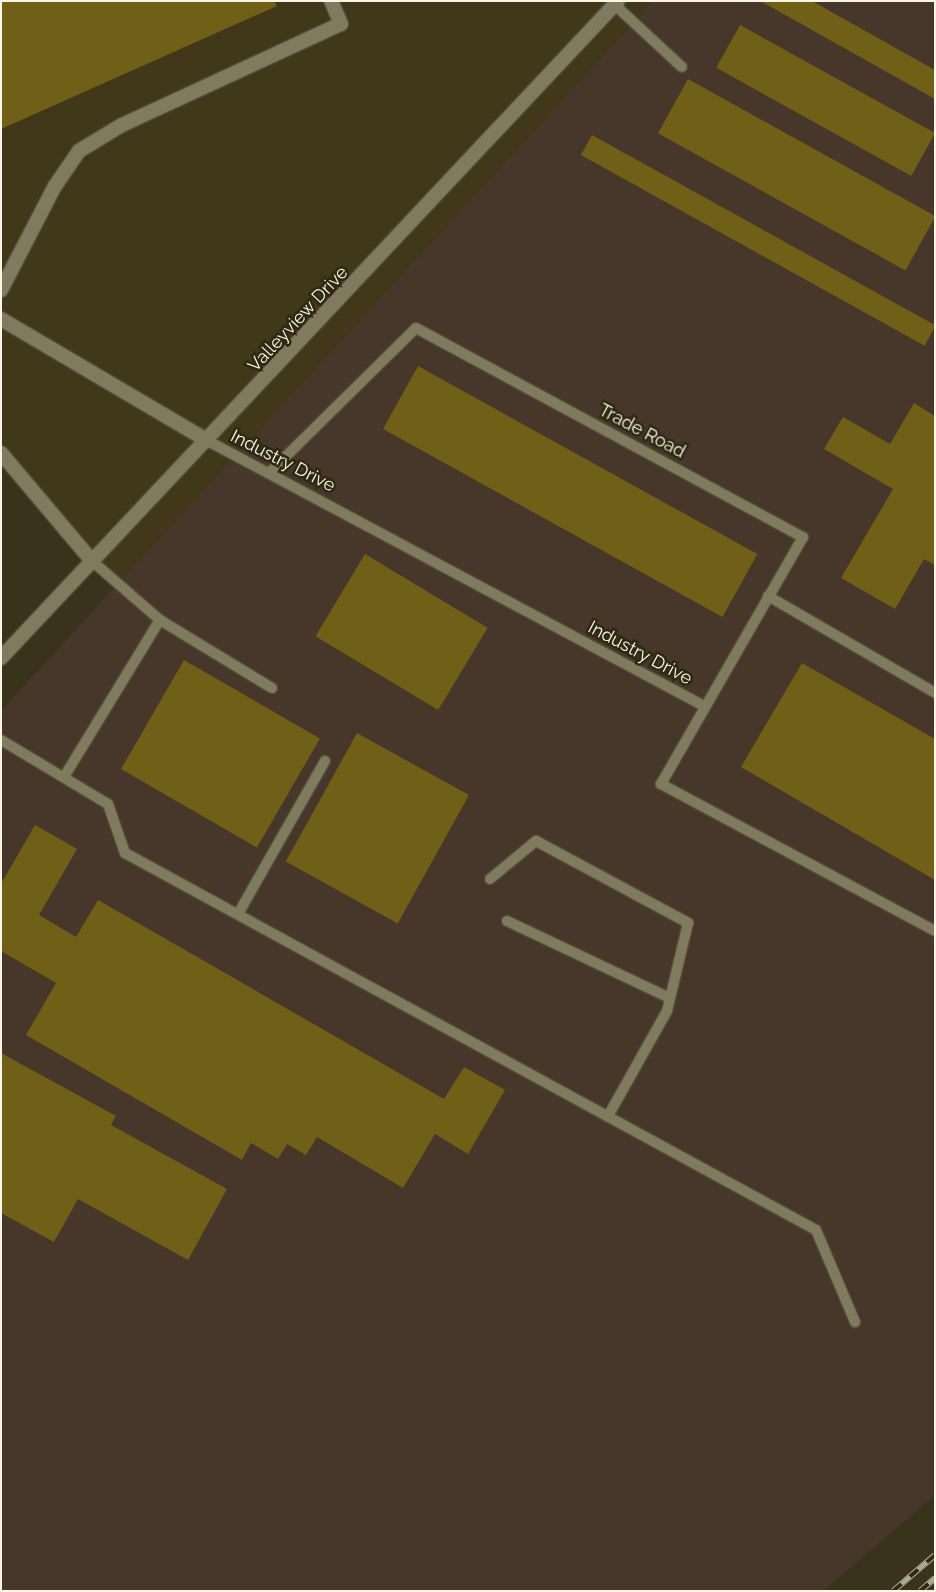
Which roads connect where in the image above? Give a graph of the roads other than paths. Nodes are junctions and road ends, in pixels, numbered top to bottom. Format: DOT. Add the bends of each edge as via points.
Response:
graph roads {
  1 [pos="331,1"];
  2 [pos="617,3"];
  3 [pos="682,67"];
  4 [pos="1,290"];
  5 [pos="1,319"];
  6 [pos="208,441"];
  7 [pos="1,453"];
  8 [pos="270,472"];
  9 [pos="92,561"];
  10 [pos="768,596"];
  11 [pos="160,620"];
  12 [pos="1,658"];
  13 [pos="272,688"];
  14 [pos="935,693"];
  15 [pos="704,706"];
  16 [pos="1,740"];
  17 [pos="325,761"];
  18 [pos="64,777"];
  19 [pos="490,879"];
  20 [pos="238,914"];
  21 [pos="507,921"];
  22 [pos="935,931"];
  23 [pos="670,998"];
  24 [pos="608,1116"];
  25 [pos="855,1322"];
  1 -- 4 [label="street" via="342,24 122,125 79,151 55,186"];
  2 -- 3 [label="lane"];
  2 -- 6 [label="street, Valleyview Drive"];
  5 -- 6 [label="street"];
  6 -- 8 [label="lane, Industry Drive"];
  6 -- 9 [label="street, Valleyview Drive"];
  7 -- 9 [label="street"];
  8 -- 10 [label="lane, Trade Road" via="416,328 803,537"];
  8 -- 15 [label="lane, Industry Drive"];
  9 -- 11 [label="lane"];
  9 -- 12 [label="street, Valleyview Drive"];
  10 -- 14 [label="lane"];
  10 -- 15 [label="lane"];
  11 -- 13 [label="lane"];
  11 -- 18 [label="lane"];
  15 -- 22 [label="lane, Industry Drive" via="661,784"];
  16 -- 18 [label="lane"];
  17 -- 20 [label="lane"];
  18 -- 20 [label="lane" via="108,804 125,853"];
  19 -- 23 [label="lane" via="536,841 688,923"];
  20 -- 24 [label="lane"];
  21 -- 23 [label="lane"];
  23 -- 24 [label="lane"];
  24 -- 25 [label="lane" via="816,1230"];
}
